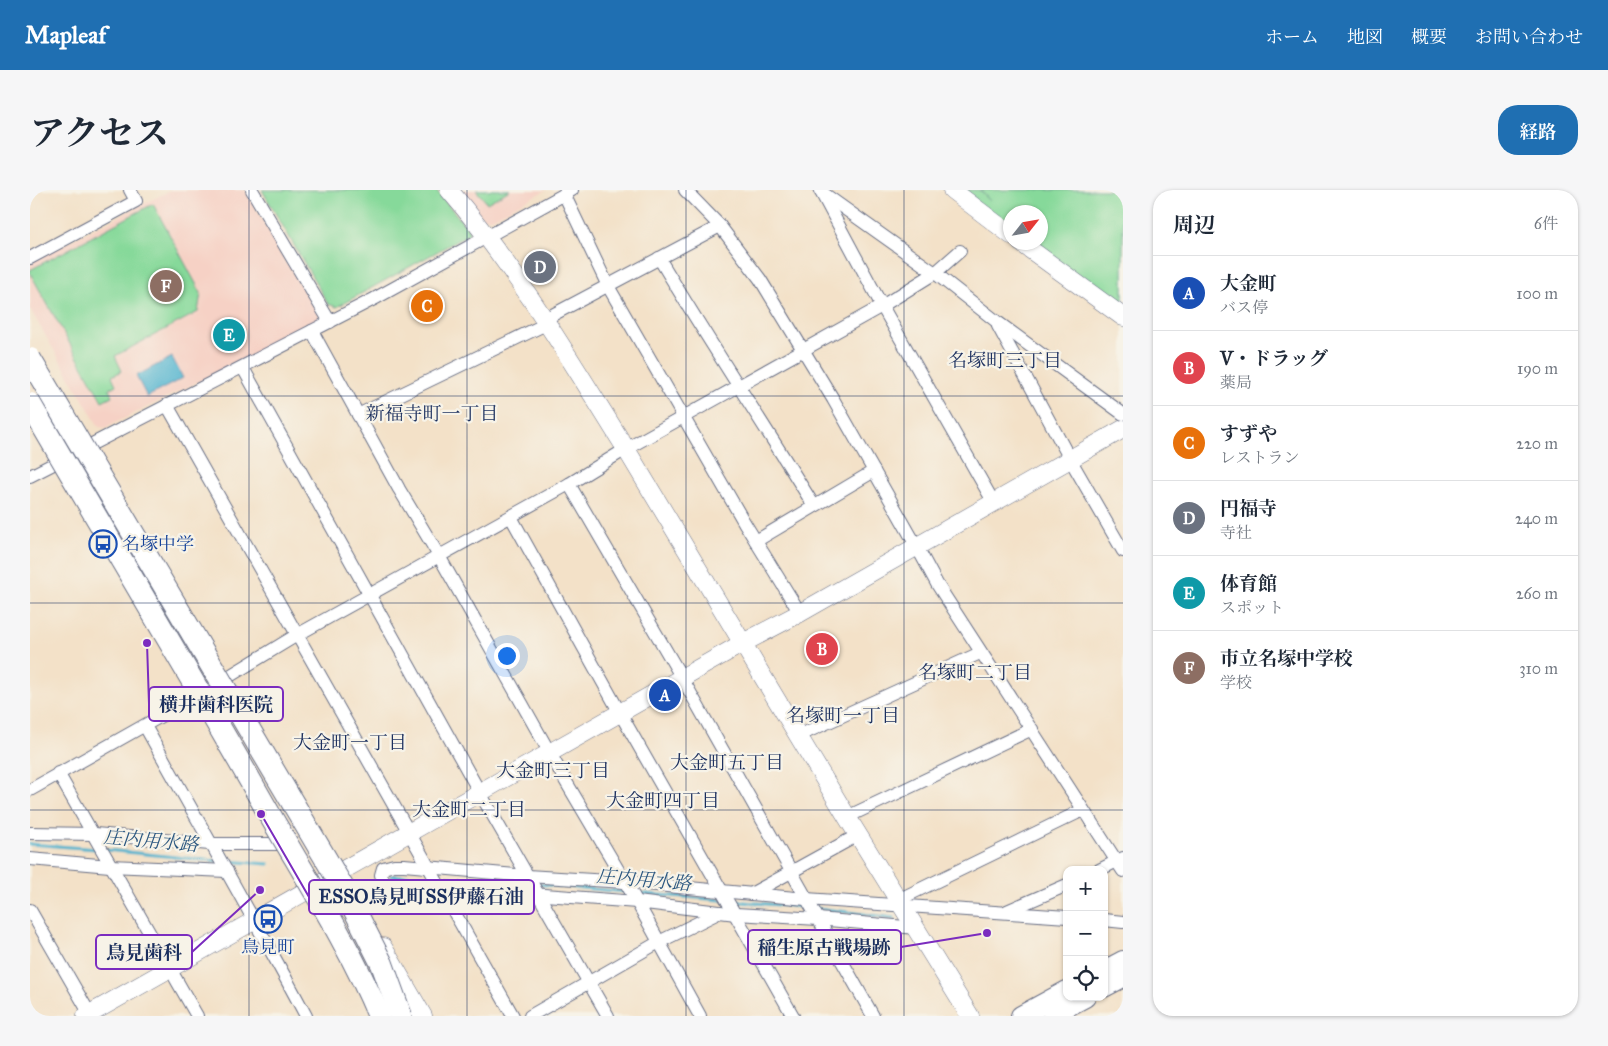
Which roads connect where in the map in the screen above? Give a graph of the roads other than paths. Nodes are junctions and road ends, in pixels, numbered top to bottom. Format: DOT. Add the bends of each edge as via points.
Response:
graph roads {
  1 [pos="130,190"];
  2 [pos="252,190"];
  3 [pos="449,190"];
  4 [pos="685,190"];
  5 [pos="820,190"];
  6 [pos="952,190"];
  7 [pos="568,192"];
  8 [pos="720,226"];
  9 [pos="1003,230"];
  10 [pos="487,237"];
  11 [pos="1031,250"];
  12 [pos="960,251"];
  13 [pos="30,258"];
  14 [pos="659,258"];
  15 [pos="935,273"];
  16 [pos="608,286"];
  17 [pos="882,306"];
  18 [pos="1123,317"];
  19 [pos="996,321"];
  20 [pos="330,322"];
  21 [pos="545,322"];
  22 [pos="312,331"];
  23 [pos="30,350"];
  24 [pos="803,350"];
  25 [pos="30,359"];
  26 [pos="243,368"];
  27 [pos="30,378"];
  28 [pos="738,388"];
  29 [pos="30,404"];
  30 [pos="168,404"];
  31 [pos="30,409"];
  32 [pos="1123,414"];
  33 [pos="358,415"];
  34 [pos="684,417"];
  35 [pos="1123,429"];
  36 [pos="89,446"];
  37 [pos="626,449"];
  38 [pos="57,453"];
  39 [pos="1070,459"];
  40 [pos="874,471"];
  41 [pos="30,476"];
  42 [pos="569,484"];
  43 [pos="103,499"];
  44 [pos="994,503"];
  45 [pos="814,506"];
  46 [pos="511,517"];
  47 [pos="756,541"];
  48 [pos="917,547"];
  49 [pos="1123,551"];
  50 [pos="439,556"];
  51 [pos="369,596"];
  52 [pos="800,613"];
  53 [pos="297,635"];
  54 [pos="743,643"];
  55 [pos="980,653"];
  56 [pos="227,678"];
  57 [pos="682,678"];
  58 [pos="200,694"];
  59 [pos="620,713"];
  60 [pos="145,726"];
  61 [pos="1032,729"];
  62 [pos="798,736"];
  63 [pos="550,753"];
  64 [pos="58,772"];
  65 [pos="30,790"];
  66 [pos="480,793"];
  67 [pos="1083,810"];
  68 [pos="846,816"];
  69 [pos="30,833"];
  70 [pos="409,833"];
  71 [pos="94,834"];
  72 [pos="858,835"];
  73 [pos="210,844"];
  74 [pos="287,844"];
  75 [pos="30,859"];
  76 [pos="1121,864"];
  77 [pos="110,866"];
  78 [pos="428,867"];
  79 [pos="1108,868"];
  80 [pos="228,871"];
  81 [pos="340,872"];
  82 [pos="792,873"];
  83 [pos="527,876"];
  84 [pos="625,882"];
  85 [pos="313,887"];
  86 [pos="439,887"];
  87 [pos="1063,887"];
  88 [pos="539,894"];
  89 [pos="724,894"];
  90 [pos="751,894"];
  91 [pos="806,899"];
  92 [pos="637,902"];
  93 [pos="900,903"];
  94 [pos="30,910"];
  95 [pos="730,912"];
  96 [pos="1005,913"];
  97 [pos="1063,917"];
  98 [pos="818,919"];
  99 [pos="255,920"];
  100 [pos="1108,920"];
  101 [pos="1123,922"];
  102 [pos="916,928"];
  103 [pos="659,942"];
  104 [pos="1123,961"];
  105 [pos="170,968"];
  106 [pos="1108,969"];
  107 [pos="1123,977"];
  108 [pos="589,982"];
  109 [pos="1108,985"];
  110 [pos="1063,993"];
  111 [pos="1077,1001"];
  112 [pos="89,1015"];
  113 [pos="197,1016"];
  114 [pos="306,1016"];
  115 [pos="379,1016"];
  116 [pos="389,1016"];
  117 [pos="402,1016"];
  118 [pos="423,1016"];
  119 [pos="513,1016"];
  120 [pos="530,1016"];
  121 [pos="608,1016"];
  122 [pos="700,1016"];
  123 [pos="793,1016"];
  124 [pos="873,1016"];
  125 [pos="970,1016"];
  126 [pos="1021,1016"];
  127 [pos="1049,1016"];
  1 -- 13 [label="street" via="136,200"];
  2 -- 20 [label="street"];
  3 -- 10 [label="street"];
  4 -- 8 [label="street"];
  5 -- 15 [label="street"];
  5 -- 17 [label="street"];
  6 -- 9 [label="street"];
  7 -- 10 [label="street"];
  7 -- 16 [label="street"];
  8 -- 14 [label="street"];
  8 -- 24 [label="street" via="760,280"];
  10 -- 20 [label="street"];
  10 -- 21 [label="street"];
  11 -- 18 [label="street"];
  12 -- 15 [label="street"];
  14 -- 16 [label="street"];
  14 -- 28 [label="street"];
  15 -- 17 [label="street"];
  15 -- 19 [label="street"];
  16 -- 21 [label="street"];
  16 -- 34 [label="street"];
  17 -- 24 [label="street"];
  17 -- 44 [label="street"];
  19 -- 32 [label="street"];
  19 -- 39 [label="street"];
  20 -- 22 [label="street"];
  21 -- 33 [label="street"];
  21 -- 37 [label="street"];
  22 -- 26 [label="street"];
  22 -- 33 [label="street"];
  23 -- 36 [label="street"];
  24 -- 28 [label="street"];
  24 -- 40 [label="street"];
  25 -- 117 [label="highway, bridge" via="346,893 382,964"];
  26 -- 30 [label="street"];
  26 -- 51 [label="street"];
  27 -- 43 [label="highway"];
  28 -- 34 [label="street"];
  28 -- 45 [label="street"];
  29 -- 38 [label="highway, bridge"];
  30 -- 36 [label="street"];
  30 -- 53 [label="street"];
  31 -- 38 [label="street"];
  33 -- 50 [label="street"];
  34 -- 37 [label="street"];
  34 -- 47 [label="street"];
  35 -- 39 [label="street"];
  36 -- 38 [label="street"];
  36 -- 56 [label="street"];
  37 -- 42 [label="street"];
  37 -- 54 [label="street"];
  38 -- 41 [label="street"];
  38 -- 58 [label="street"];
  38 -- 74 [label="highway, bridge"];
  38 -- 117 [label="highway, bridge" via="146,584 215,694"];
  39 -- 44 [label="street"];
  39 -- 49 [label="street"];
  40 -- 45 [label="street"];
  40 -- 48 [label="street"];
  42 -- 46 [label="street"];
  42 -- 57 [label="street"];
  44 -- 48 [label="street"];
  45 -- 47 [label="street"];
  46 -- 50 [label="street"];
  46 -- 59 [label="street"];
  47 -- 52 [label="street"];
  48 -- 52 [label="street"];
  48 -- 55 [label="street"];
  50 -- 51 [label="street"];
  50 -- 63 [label="street"];
  51 -- 53 [label="street"];
  51 -- 66 [label="street"];
  52 -- 54 [label="street"];
  53 -- 56 [label="street"];
  53 -- 70 [label="street"];
  54 -- 57 [label="street"];
  54 -- 62 [label="street"];
  55 -- 61 [label="street"];
  55 -- 62 [label="street"];
  56 -- 58 [label="street"];
  56 -- 81 [label="street"];
  57 -- 59 [label="street"];
  57 -- 82 [label="street"];
  58 -- 60 [label="street"];
  58 -- 74 [label="street"];
  59 -- 63 [label="street"];
  59 -- 89 [label="street"];
  60 -- 64 [label="street"];
  60 -- 73 [label="street"];
  61 -- 67 [label="street"];
  61 -- 68 [label="street"];
  62 -- 68 [label="street"];
  63 -- 66 [label="street"];
  63 -- 84 [label="street"];
  64 -- 65 [label="street"];
  64 -- 71 [label="street"];
  66 -- 70 [label="street"];
  66 -- 83 [label="street"];
  67 -- 76 [label="street"];
  67 -- 93 [label="street"];
  68 -- 72 [label="street"];
  69 -- 71 [label="street"];
  70 -- 78 [label="street"];
  70 -- 81 [label="street"];
  71 -- 73 [label="street"];
  71 -- 77 [label="street"];
  72 -- 82 [label="street"];
  72 -- 93 [label="street"];
  73 -- 74 [label="street"];
  73 -- 80 [label="street"];
  74 -- 85 [label="street"];
  74 -- 115 [label="highway, bridge" via="354,962"];
  75 -- 77 [label="street"];
  76 -- 79 [label="street"];
  77 -- 80 [label="street"];
  77 -- 105 [label="street"];
  78 -- 83 [label="street"];
  78 -- 86 [label="street"];
  78 -- 86 [label="street" via="394,865 383,868 381,875 388,884"];
  80 -- 99 [label="street"];
  81 -- 85 [label="street"];
  81 -- 118 [label="street"];
  82 -- 90 [label="street"];
  82 -- 91 [label="street"];
  83 -- 84 [label="street"];
  83 -- 88 [label="street"];
  84 -- 89 [label="street"];
  84 -- 92 [label="street"];
  85 -- 99 [label="street"];
  85 -- 116 [label="street"];
  86 -- 88 [label="street"];
  86 -- 119 [label="street"];
  87 -- 96 [label="street"];
  88 -- 92 [label="street"];
  88 -- 108 [label="street"];
  89 -- 90 [label="street"];
  89 -- 95 [label="street"];
  90 -- 91 [label="street"];
  91 -- 93 [label="street"];
  91 -- 98 [label="street"];
  92 -- 95 [label="street"];
  92 -- 103 [label="street"];
  93 -- 96 [label="street"];
  93 -- 102 [label="street"];
  94 -- 112 [label="street"];
  95 -- 98 [label="street"];
  95 -- 103 [label="street"];
  95 -- 123 [label="street"];
  96 -- 97 [label="street"];
  98 -- 102 [label="street"];
  98 -- 124 [label="street"];
  99 -- 105 [label="street"];
  99 -- 114 [label="street"];
  100 -- 101 [label="street"];
  102 -- 125 [label="street"];
  103 -- 108 [label="street"];
  103 -- 122 [label="street"];
  104 -- 106 [label="main road"];
  105 -- 112 [label="street"];
  105 -- 113 [label="street"];
  107 -- 109 [label="main road"];
  108 -- 120 [label="street"];
  108 -- 121 [label="street"];
  110 -- 126 [label="main road"];
  111 -- 127 [label="main road"];
}
